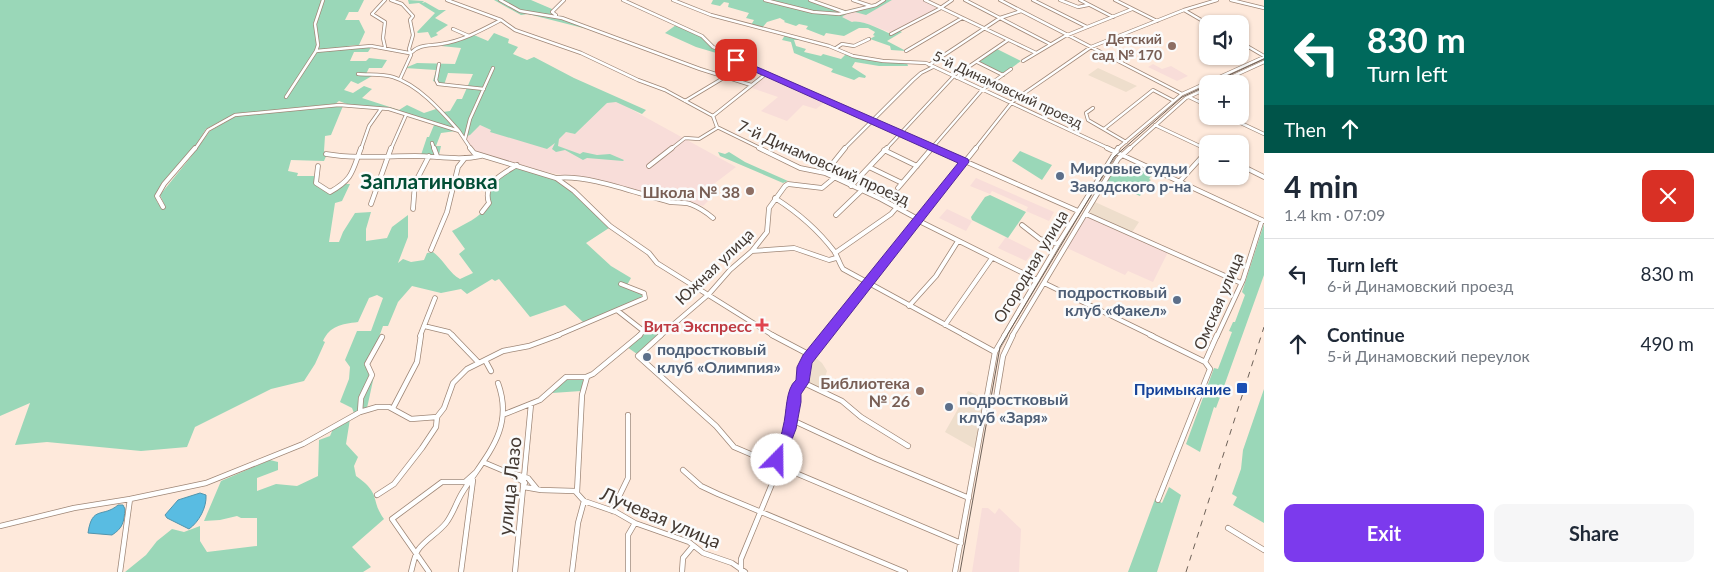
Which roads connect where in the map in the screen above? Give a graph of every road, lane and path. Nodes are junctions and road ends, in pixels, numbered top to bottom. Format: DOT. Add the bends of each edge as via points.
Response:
graph roads {
  1 [pos="323,0"];
  2 [pos="385,0"];
  3 [pos="391,0"];
  4 [pos="447,0"];
  5 [pos="500,0"];
  6 [pos="564,0"];
  7 [pos="623,0"];
  8 [pos="673,0"];
  9 [pos="765,0"];
  10 [pos="810,0"];
  11 [pos="853,0"];
  12 [pos="884,0"];
  13 [pos="925,0"];
  14 [pos="952,0"];
  15 [pos="965,0"];
  16 [pos="1000,0"];
  17 [pos="1033,0"];
  18 [pos="1060,0"];
  19 [pos="1080,0"];
  20 [pos="1115,0"];
  21 [pos="1217,0"];
  22 [pos="1231,0"];
  23 [pos="1089,5"];
  24 [pos="874,6"];
  25 [pos="941,8"];
  26 [pos="1264,8"];
  27 [pos="1132,9"];
  28 [pos="1015,10"];
  29 [pos="1184,10"];
  30 [pos="844,12"];
  31 [pos="558,16"];
  32 [pos="1113,17"];
  33 [pos="962,18"];
  34 [pos="1001,19"];
  35 [pos="1199,19"];
  36 [pos="500,20"];
  37 [pos="1156,21"];
  38 [pos="1087,27"];
  39 [pos="453,29"];
  40 [pos="985,29"];
  41 [pos="891,34"];
  42 [pos="1068,35"];
  43 [pos="469,36"];
  44 [pos="869,39"];
  45 [pos="1008,40"];
  46 [pos="1050,44"];
  47 [pos="385,46"];
  48 [pos="1091,47"];
  49 [pos="1249,47"];
  50 [pos="836,48"];
  51 [pos="906,50"];
  52 [pos="316,51"];
  53 [pos="410,53"];
  54 [pos="1036,53"];
  55 [pos="1264,56"];
  56 [pos="1023,61"];
  57 [pos="977,62"];
  58 [pos="1264,62"];
  59 [pos="438,64"];
  60 [pos="931,66"];
  61 [pos="493,68"];
  62 [pos="1010,70"];
  63 [pos="767,73"];
  64 [pos="358,74"];
  65 [pos="1003,75"];
  66 [pos="1236,75"];
  67 [pos="725,77"];
  68 [pos="955,77"];
  69 [pos="400,79"];
  70 [pos="751,85"];
  71 [pos="983,89"];
  72 [pos="484,90"];
  73 [pos="1199,92"];
  74 [pos="1182,94"];
  75 [pos="286,97"];
  76 [pos="1189,97"];
  77 [pos="685,101"];
  78 [pos="1174,101"];
  79 [pos="1011,102"];
  80 [pos="1199,102"];
  81 [pos="381,108"];
  82 [pos="1093,108"];
  83 [pos="406,115"];
  84 [pos="713,116"];
  85 [pos="872,121"];
  86 [pos="1155,125"];
  87 [pos="1245,125"];
  88 [pos="717,128"];
  89 [pos="1104,129"];
  90 [pos="459,131"];
  91 [pos="900,133"];
  92 [pos="1264,134"];
  93 [pos="465,139"];
  94 [pos="1126,142"];
  95 [pos="432,143"];
  96 [pos="1199,146"];
  97 [pos="932,147"];
  98 [pos="884,150"];
  99 [pos="1116,151"];
  100 [pos="326,154"];
  101 [pos="1122,154"];
  102 [pos="358,156"];
  103 [pos="429,156"];
  104 [pos="437,156"];
  105 [pos="481,156"];
  106 [pos="389,157"];
  107 [pos="465,158"];
  108 [pos="1199,160"];
  109 [pos="964,162"];
  110 [pos="517,165"];
  111 [pos="318,166"];
  112 [pos="649,166"];
  113 [pos="917,166"];
  114 [pos="869,167"];
  115 [pos="1249,170"];
  116 [pos="825,174"];
  117 [pos="1264,177"];
  118 [pos="556,178"];
  119 [pos="834,178"];
  120 [pos="1180,181"];
  121 [pos="902,183"];
  122 [pos="851,186"];
  123 [pos="898,188"];
  124 [pos="861,191"];
  125 [pos="775,198"];
  126 [pos="371,204"];
  127 [pos="163,207"];
  128 [pos="897,207"];
  129 [pos="413,209"];
  130 [pos="1078,210"];
  131 [pos="482,212"];
  132 [pos="1086,214"];
  133 [pos="836,215"];
  134 [pos="713,218"];
  135 [pos="917,220"];
  136 [pos="1263,221"];
  137 [pos="1022,225"];
  138 [pos="958,241"];
  139 [pos="1058,244"];
  140 [pos="431,250"];
  141 [pos="752,251"];
  142 [pos="836,256"];
  143 [pos="992,258"];
  144 [pos="1037,280"];
  145 [pos="868,283"];
  146 [pos="1044,283"];
  147 [pos="1241,283"];
  148 [pos="621,284"];
  149 [pos="707,296"];
  150 [pos="436,298"];
  151 [pos="909,306"];
  152 [pos="618,311"];
  153 [pos="945,325"];
  154 [pos="424,326"];
  155 [pos="644,330"];
  156 [pos="664,332"];
  157 [pos="382,337"];
  158 [pos="995,352"];
  159 [pos="810,355"];
  160 [pos="485,360"];
  161 [pos="478,362"];
  162 [pos="1205,362"];
  163 [pos="491,371"];
  164 [pos="587,377"];
  165 [pos="802,382"];
  166 [pos="498,383"];
  167 [pos="987,399"];
  168 [pos="531,404"];
  169 [pos="393,408"];
  170 [pos="360,412"];
  171 [pos="505,414"];
  172 [pos="628,415"];
  173 [pos="437,417"];
  174 [pos="792,420"];
  175 [pos="908,446"];
  176 [pos="483,462"];
  177 [pos="777,465"];
  178 [pos="683,470"];
  179 [pos="475,473"];
  180 [pos="510,473"];
  181 [pos="526,477"];
  182 [pos="473,480"];
  183 [pos="524,485"];
  184 [pos="537,489"];
  185 [pos="577,492"];
  186 [pos="377,496"];
  187 [pos="969,498"];
  188 [pos="130,500"];
  189 [pos="1158,500"];
  190 [pos="584,501"];
  191 [pos="612,511"];
  192 [pos="761,512"];
  193 [pos="635,523"];
  194 [pos="0,526"];
  195 [pos="1228,528"];
  196 [pos="961,543"];
  197 [pos="692,546"];
  198 [pos="1264,550"];
  199 [pos="417,553"];
  200 [pos="741,570"];
  201 [pos="120,572"];
  202 [pos="411,572"];
  203 [pos="429,572"];
  204 [pos="461,572"];
  205 [pos="515,572"];
  206 [pos="572,572"];
  207 [pos="628,572"];
  208 [pos="682,572"];
  209 [pos="745,572"];
  210 [pos="905,572"];
  211 [pos="955,572"];
  1 -- 52 [label="street" via="315,24"];
  2 -- 47 [label="street" via="372,14 385,22"];
  3 -- 53 [label="street" via="402,4 413,16 410,20 413,40 408,49"];
  4 -- 36 [label="street"];
  5 -- 31 [label="street" via="520,11"];
  6 -- 31 [label="street" via="552,11"];
  7 -- 63 [label="street" via="702,36 733,59"];
  8 -- 50 [label="street, 5-й Динамовский проезд" via="711,15"];
  9 -- 30 [label="street" via="813,12"];
  10 -- 30 [label="street"];
  11 -- 24 [label="street"];
  12 -- 24 [label="street"];
  13 -- 25 [label="street"];
  14 -- 25 [label="street"];
  15 -- 34 [label="street"];
  16 -- 28 [label="street"];
  17 -- 38 [label="street"];
  18 -- 23 [label="street" via="1078,7"];
  19 -- 23 [label="street"];
  20 -- 27 [label="street"];
  21 -- 29 [label="street"];
  22 -- 26 [label="street"];
  23 -- 32 [label="street"];
  24 -- 30 [label="street"];
  25 -- 33 [label="street"];
  25 -- 41 [label="street"];
  27 -- 32 [label="street"];
  27 -- 37 [label="street"];
  28 -- 34 [label="street"];
  28 -- 42 [label="street"];
  29 -- 35 [label="street"];
  29 -- 37 [label="street"];
  31 -- 67 [label="street"];
  32 -- 38 [label="street"];
  33 -- 40 [label="street"];
  33 -- 51 [label="street"];
  34 -- 40 [label="street"];
  34 -- 46 [label="street"];
  36 -- 43 [label="street"];
  36 -- 77 [label="street" via="513,29 582,53"];
  37 -- 48 [label="street"];
  38 -- 42 [label="street"];
  39 -- 43 [label="street"];
  40 -- 45 [label="street"];
  40 -- 60 [label="street" via="942,55"];
  42 -- 46 [label="street"];
  42 -- 48 [label="street"];
  43 -- 53 [label="street" via="444,44 417,47"];
  44 -- 50 [label="street" via="854,46 842,44"];
  45 -- 54 [label="street"];
  45 -- 57 [label="street"];
  46 -- 54 [label="street"];
  47 -- 52 [label="street"];
  47 -- 53 [label="street"];
  48 -- 74 [label="street"];
  48 -- 79 [label="street"];
  49 -- 55 [label="street"];
  50 -- 60 [label="street, 5-й Динамовский проезд" via="853,56 883,62 918,62"];
  52 -- 75 [label="street"];
  53 -- 69 [label="street"];
  54 -- 56 [label="street"];
  55 -- 74 [label="street, Огородная улица"];
  57 -- 65 [label="street"];
  57 -- 68 [label="street"];
  58 -- 66 [label="street"];
  59 -- 72 [label="street" via="438,84 474,86"];
  60 -- 68 [label="street, 5-й Динамовский проезд"];
  60 -- 85 [label="street"];
  61 -- 72 [label="street"];
  62 -- 65 [label="street"];
  63 -- 70 [label="street"];
  63 -- 85 [label="street"];
  64 -- 69 [label="street"];
  65 -- 71 [label="street"];
  67 -- 70 [label="street"];
  67 -- 77 [label="street"];
  68 -- 71 [label="street, 5-й Динамовский проезд"];
  68 -- 91 [label="street"];
  69 -- 90 [label="street" via="437,108"];
  70 -- 84 [label="street"];
  71 -- 79 [label="street, 5-й Динамовский проезд"];
  71 -- 97 [label="street"];
  72 -- 93 [label="street" via="470,117"];
  73 -- 76 [label="street, Огородная улица"];
  74 -- 78 [label="street, Огородная улица"];
  76 -- 80 [label="street"];
  76 -- 86 [label="street, Огородная улица"];
  77 -- 84 [label="street"];
  78 -- 89 [label="street" via="1153,90"];
  78 -- 94 [label="street, Огородная улица"];
  79 -- 99 [label="street, 5-й Динамовский проезд"];
  79 -- 109 [label="street"];
  81 -- 83 [label="street"];
  81 -- 102 [label="street" via="369,126"];
  81 -- 127 [label="street" via="339,105 235,115 208,130 189,158 164,184 158,196"];
  82 -- 89 [label="street" via="1086,116"];
  83 -- 90 [label="street"];
  83 -- 106 [label="street"];
  84 -- 88 [label="street, 7-й Динамовский проезд"];
  85 -- 91 [label="street"];
  85 -- 116 [label="street" via="834,160"];
  86 -- 96 [label="street"];
  86 -- 101 [label="street, Огородная улица"];
  87 -- 92 [label="street"];
  88 -- 112 [label="street" via="700,140 684,138"];
  88 -- 116 [label="street, 7-й Динамовский проезд" via="800,168"];
  89 -- 94 [label="street"];
  90 -- 93 [label="street"];
  91 -- 97 [label="street"];
  91 -- 98 [label="street"];
  93 -- 105 [label="street" via="471,151"];
  94 -- 99 [label="street, Огородная улица"];
  95 -- 104 [label="street"];
  97 -- 109 [label="street"];
  97 -- 113 [label="street"];
  98 -- 113 [label="street"];
  98 -- 114 [label="street"];
  99 -- 101 [label="street, 5-й Динамовский проезд"];
  99 -- 130 [label="street, Огородная улица"];
  100 -- 102 [label="street"];
  101 -- 120 [label="street, 5-й Динамовский проезд"];
  101 -- 132 [label="street, Огородная улица"];
  102 -- 106 [label="street"];
  102 -- 111 [label="street" via="346,183 330,192 316,183"];
  103 -- 104 [label="street"];
  103 -- 106 [label="street"];
  103 -- 129 [label="street" via="415,183"];
  104 -- 107 [label="street"];
  105 -- 107 [label="street"];
  105 -- 110 [label="street"];
  106 -- 126 [label="street"];
  107 -- 140 [label="street" via="458,167 448,212"];
  108 -- 120 [label="street"];
  109 -- 130 [label="street"];
  109 -- 135 [label="street"];
  110 -- 118 [label="street"];
  110 -- 131 [label="street" via="492,182 487,198 489,203"];
  113 -- 121 [label="street"];
  114 -- 121 [label="street"];
  114 -- 122 [label="street"];
  115 -- 117 [label="street"];
  116 -- 119 [label="street, 7-й Динамовский проезд"];
  118 -- 134 [label="street" via="607,185 689,204"];
  118 -- 149 [label="street" via="657,263"];
  119 -- 122 [label="street, 7-й Динамовский проезд"];
  119 -- 125 [label="street, Южная улица" via="822,188 788,184"];
  120 -- 136 [label="street, 5-й Динамовский проезд"];
  121 -- 123 [label="street"];
  122 -- 124 [label="street, 7-й Динамовский проезд"];
  124 -- 128 [label="street, 7-й Динамовский проезд"];
  124 -- 133 [label="street"];
  125 -- 141 [label="street, Южная улица" via="768,211 768,230"];
  125 -- 142 [label="street" via="793,211"];
  128 -- 135 [label="street, 7-й Динамовский проезд"];
  128 -- 142 [label="street"];
  130 -- 139 [label="street, Огородная улица"];
  132 -- 146 [label="street, Огородная улица"];
  132 -- 147 [label="street"];
  135 -- 138 [label="street, 7-й Динамовский проезд"];
  135 -- 145 [label="street"];
  136 -- 147 [label="street, Омская улица"];
  137 -- 139 [label="street" via="1040,240"];
  138 -- 143 [label="street, 7-й Динамовский проезд"];
  138 -- 151 [label="street" via="936,276"];
  139 -- 144 [label="street, Огородная улица"];
  141 -- 142 [label="street" via="794,248 829,260"];
  141 -- 149 [label="street, Южная улица"];
  142 -- 145 [label="street" via="843,270"];
  143 -- 144 [label="street, 7-й Динамовский проезд"];
  143 -- 153 [label="street"];
  144 -- 158 [label="street, Огородная улица"];
  145 -- 151 [label="street"];
  145 -- 159 [label="street"];
  146 -- 162 [label="street"];
  146 -- 167 [label="street, Огородная улица" via="1005,350 996,398"];
  147 -- 162 [label="street, Омская улица"];
  148 -- 152 [label="street" via="639,290 645,296"];
  149 -- 156 [label="street, Южная улица"];
  149 -- 159 [label="street"];
  150 -- 154 [label="street"];
  151 -- 153 [label="street"];
  152 -- 155 [label="street"];
  152 -- 160 [label="street" via="550,339"];
  153 -- 158 [label="street"];
  154 -- 161 [label="street" via="449,332"];
  154 -- 169 [label="street" via="413,372"];
  155 -- 156 [label="street"];
  155 -- 164 [label="street" via="601,369"];
  156 -- 177 [label="street, Южная улица" via="638,356 716,426 734,447"];
  157 -- 170 [label="street" via="367,364 372,375 361,398"];
  158 -- 167 [label="street, Огородная улица"];
  159 -- 165 [label="street"];
  160 -- 161 [label="street"];
  160 -- 163 [label="street"];
  161 -- 173 [label="street" via="453,383 444,408"];
  162 -- 189 [label="street, Омская улица" via="1210,369"];
  164 -- 168 [label="street" via="564,378 551,393"];
  164 -- 185 [label="street" via="582,395"];
  165 -- 174 [label="street" via="794,394"];
  165 -- 175 [label="street" via="842,401 861,417"];
  166 -- 171 [label="street"];
  167 -- 187 [label="street, Огородная улица"];
  168 -- 171 [label="street"];
  168 -- 181 [label="street, улица Лазо"];
  169 -- 170 [label="street" via="377,407"];
  169 -- 173 [label="street" via="412,419"];
  170 -- 188 [label="street" via="303,444 223,477"];
  171 -- 176 [label="street"];
  172 -- 191 [label="street" via="628,478"];
  173 -- 186 [label="street" via="436,427 397,481"];
  174 -- 177 [label="street"];
  174 -- 187 [label="street"];
  176 -- 179 [label="street"];
  176 -- 180 [label="street, Лучевая улица"];
  177 -- 192 [label="street"];
  177 -- 196 [label="street"];
  178 -- 192 [label="street" via="701,486"];
  179 -- 182 [label="street"];
  179 -- 199 [label="street" via="465,482 442,482 392,519"];
  180 -- 181 [label="street, Лучевая улица"];
  180 -- 183 [label="street, Лучевая улица"];
  181 -- 183 [label="street, улица Лазо"];
  181 -- 184 [label="street"];
  182 -- 199 [label="street" via="448,521"];
  182 -- 204 [label="street"];
  183 -- 184 [label="street, Лучевая улица"];
  183 -- 205 [label="street, улица Лазо"];
  184 -- 185 [label="street, Лучевая улица"];
  185 -- 190 [label="street, Лучевая улица"];
  187 -- 196 [label="street, Огородная улица"];
  188 -- 194 [label="street" via="74,508"];
  188 -- 201 [label="street"];
  190 -- 191 [label="street, Лучевая улица"];
  190 -- 206 [label="street" via="580,506"];
  191 -- 193 [label="street, Лучевая улица"];
  192 -- 200 [label="street" via="741,559"];
  192 -- 210 [label="street"];
  193 -- 197 [label="street, Лучевая улица"];
  193 -- 207 [label="street" via="628,532"];
  195 -- 198 [label="street"];
  196 -- 211 [label="street, Огородная улица"];
  197 -- 200 [label="street, Лучевая улица"];
  197 -- 208 [label="street" via="683,558"];
  199 -- 202 [label="street"];
  199 -- 203 [label="street"];
  200 -- 209 [label="street, Лучевая улица"];
}
